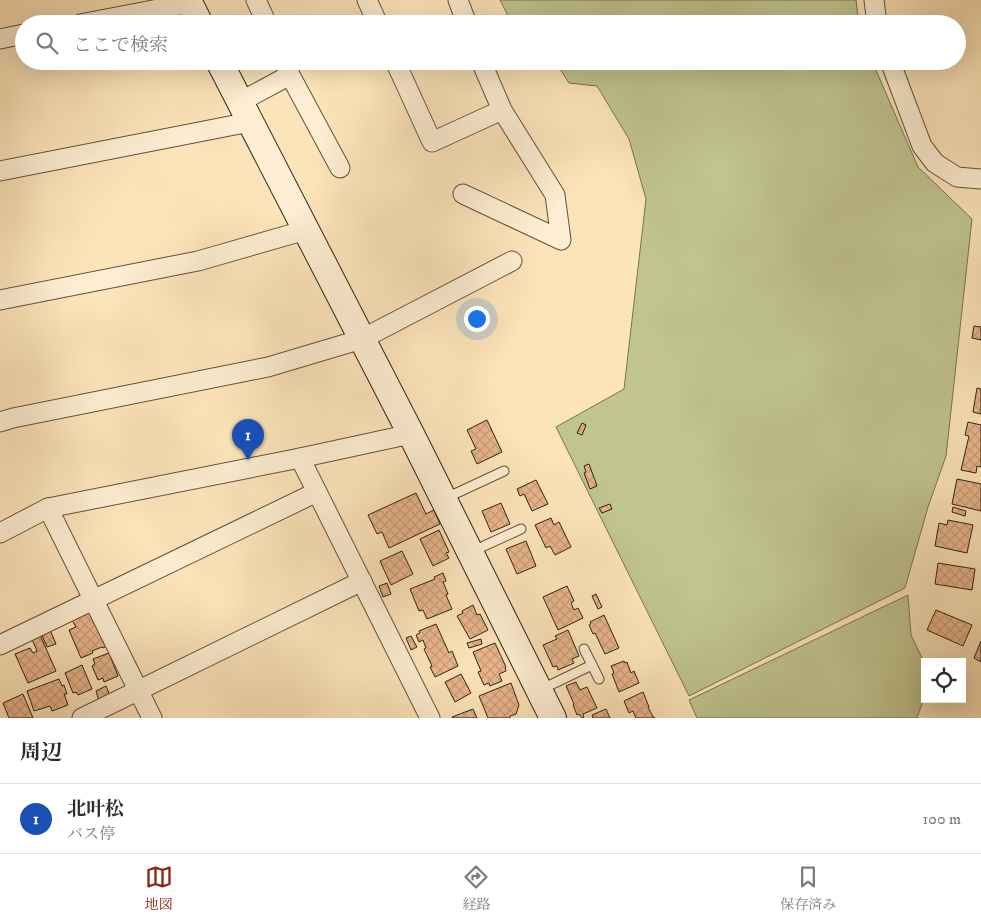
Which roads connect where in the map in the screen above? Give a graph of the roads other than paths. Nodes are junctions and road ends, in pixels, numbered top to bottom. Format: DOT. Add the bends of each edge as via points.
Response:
graph roads {
  1 [pos="256,0"];
  2 [pos="367,0"];
  3 [pos="458,0"];
  4 [pos="874,0"];
  5 [pos="193,9"];
  6 [pos="148,15"];
  7 [pos="262,15"];
  8 [pos="374,15"];
  9 [pos="464,15"];
  10 [pos="876,15"];
  11 [pos="15,36"];
  12 [pos="0,39"];
  13 [pos="224,70"];
  14 [pos="285,70"];
  15 [pos="288,70"];
  16 [pos="399,70"];
  17 [pos="485,70"];
  18 [pos="893,70"];
  19 [pos="502,110"];
  20 [pos="245,112"];
  21 [pos="340,168"];
  22 [pos="0,171"];
  23 [pos="981,180"];
  24 [pos="463,194"];
  25 [pos="306,230"];
  26 [pos="512,261"];
  27 [pos="0,300"];
  28 [pos="362,339"];
  29 [pos="0,422"];
  30 [pos="411,434"];
  31 [pos="300,458"];
  32 [pos="504,471"];
  33 [pos="317,492"];
  34 [pos="444,500"];
  35 [pos="48,508"];
  36 [pos="520,529"];
  37 [pos="0,532"];
  38 [pos="470,552"];
  39 [pos="362,581"];
  40 [pos="93,600"];
  41 [pos="0,645"];
  42 [pos="584,649"];
  43 [pos="592,665"];
  44 [pos="599,679"];
  45 [pos="138,690"];
  46 [pos="539,690"];
  47 [pos="551,717"];
  48 [pos="82,718"];
  49 [pos="152,718"];
  50 [pos="430,718"];
  1 -- 7 [label="street"];
  2 -- 8 [label="street"];
  3 -- 9 [label="street"];
  4 -- 10 [label="street"];
  5 -- 6 [label="street"];
  11 -- 12 [label="street"];
  13 -- 20 [label="street"];
  14 -- 20 [label="street"];
  15 -- 21 [label="street"];
  16 -- 19 [label="street" via="432,142"];
  17 -- 19 [label="street"];
  18 -- 23 [label="street" via="922,146 935,163 956,177"];
  19 -- 24 [label="street" via="555,195 561,240"];
  20 -- 22 [label="street"];
  20 -- 25 [label="street"];
  25 -- 27 [label="street" via="198,261"];
  25 -- 28 [label="street"];
  26 -- 28 [label="street"];
  28 -- 29 [label="street" via="268,367"];
  28 -- 30 [label="street"];
  30 -- 31 [label="street"];
  30 -- 34 [label="street"];
  31 -- 33 [label="street"];
  31 -- 35 [label="street"];
  32 -- 34 [label="lane"];
  33 -- 39 [label="street"];
  33 -- 40 [label="street"];
  34 -- 38 [label="street"];
  35 -- 37 [label="street"];
  35 -- 40 [label="street"];
  36 -- 38 [label="lane"];
  38 -- 46 [label="street"];
  39 -- 45 [label="street"];
  39 -- 50 [label="street"];
  40 -- 41 [label="street"];
  40 -- 45 [label="street"];
  42 -- 43 [label="lane"];
  43 -- 44 [label="lane"];
  43 -- 46 [label="lane"];
  45 -- 48 [label="street"];
  45 -- 49 [label="street"];
  46 -- 47 [label="street"];
}
